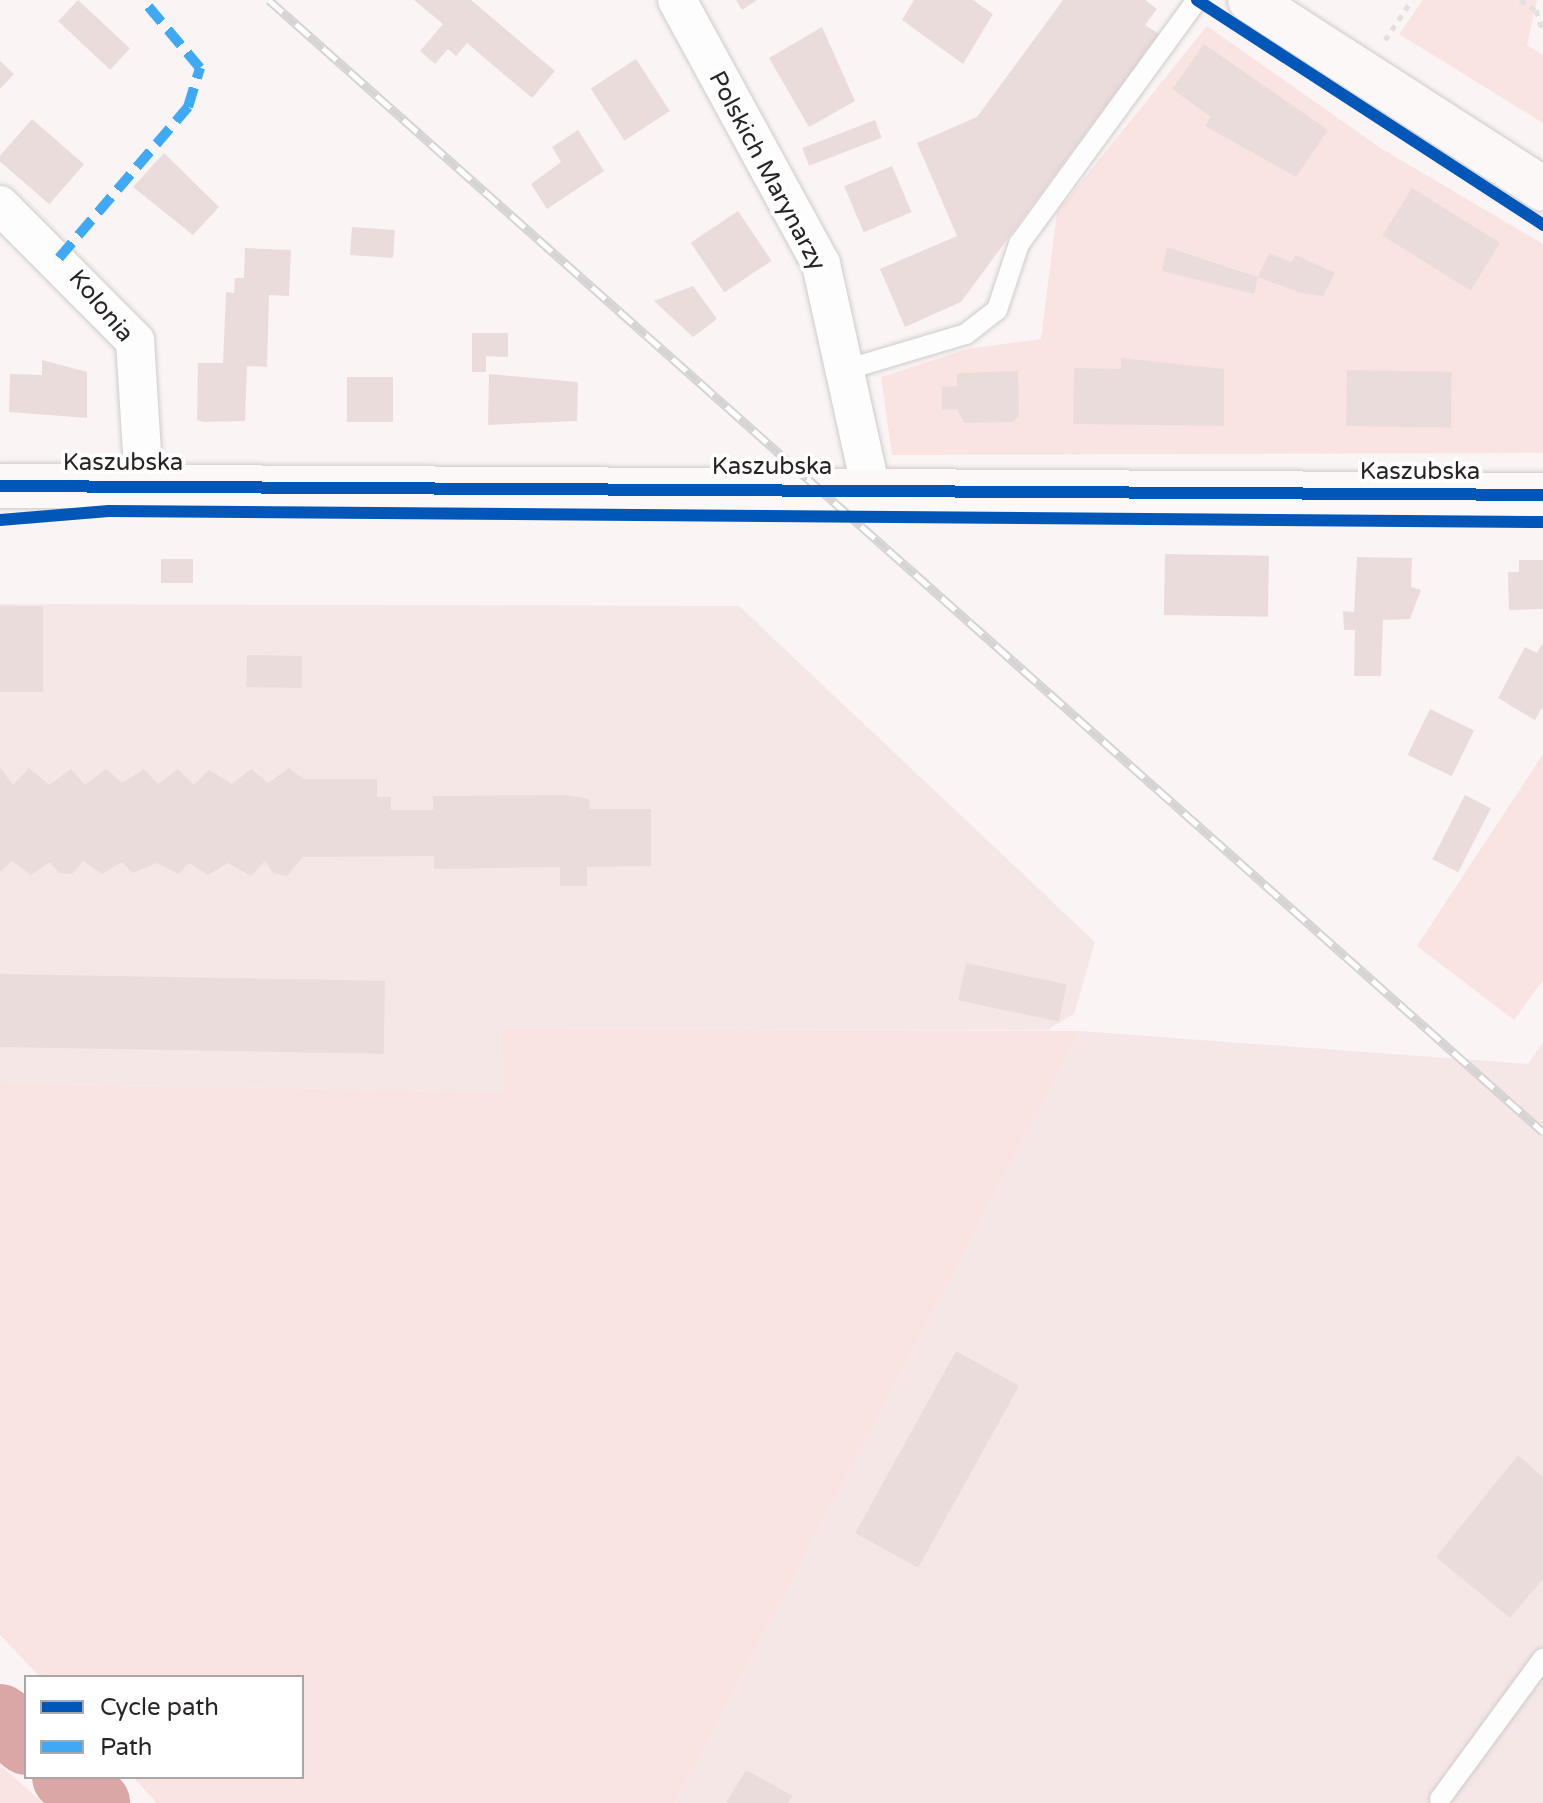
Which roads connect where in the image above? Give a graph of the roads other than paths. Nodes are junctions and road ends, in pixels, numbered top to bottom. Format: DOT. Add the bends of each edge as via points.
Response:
graph roads {
  1 [pos="677,0"];
  2 [pos="1197,0"];
  3 [pos="1250,0"];
  4 [pos="1543,189"];
  5 [pos="0,205"];
  6 [pos="845,370"];
  7 [pos="144,484"];
  8 [pos="0,486"];
  9 [pos="871,489"];
  10 [pos="1543,495"];
  11 [pos="1543,1659"];
  12 [pos="1440,1799"];
  1 -- 6 [label="street, Polskich Marynarzy" via="821,264"];
  2 -- 6 [label="lane" via="1019,244 997,310 966,334"];
  3 -- 4 [label="street"];
  5 -- 7 [label="street, Kolonia" via="135,341"];
  6 -- 9 [label="street, Polskich Marynarzy"];
  7 -- 8 [label="street, Kaszubska"];
  7 -- 9 [label="street, Kaszubska"];
  9 -- 10 [label="street, Kaszubska"];
  11 -- 12 [label="lane"];
}
